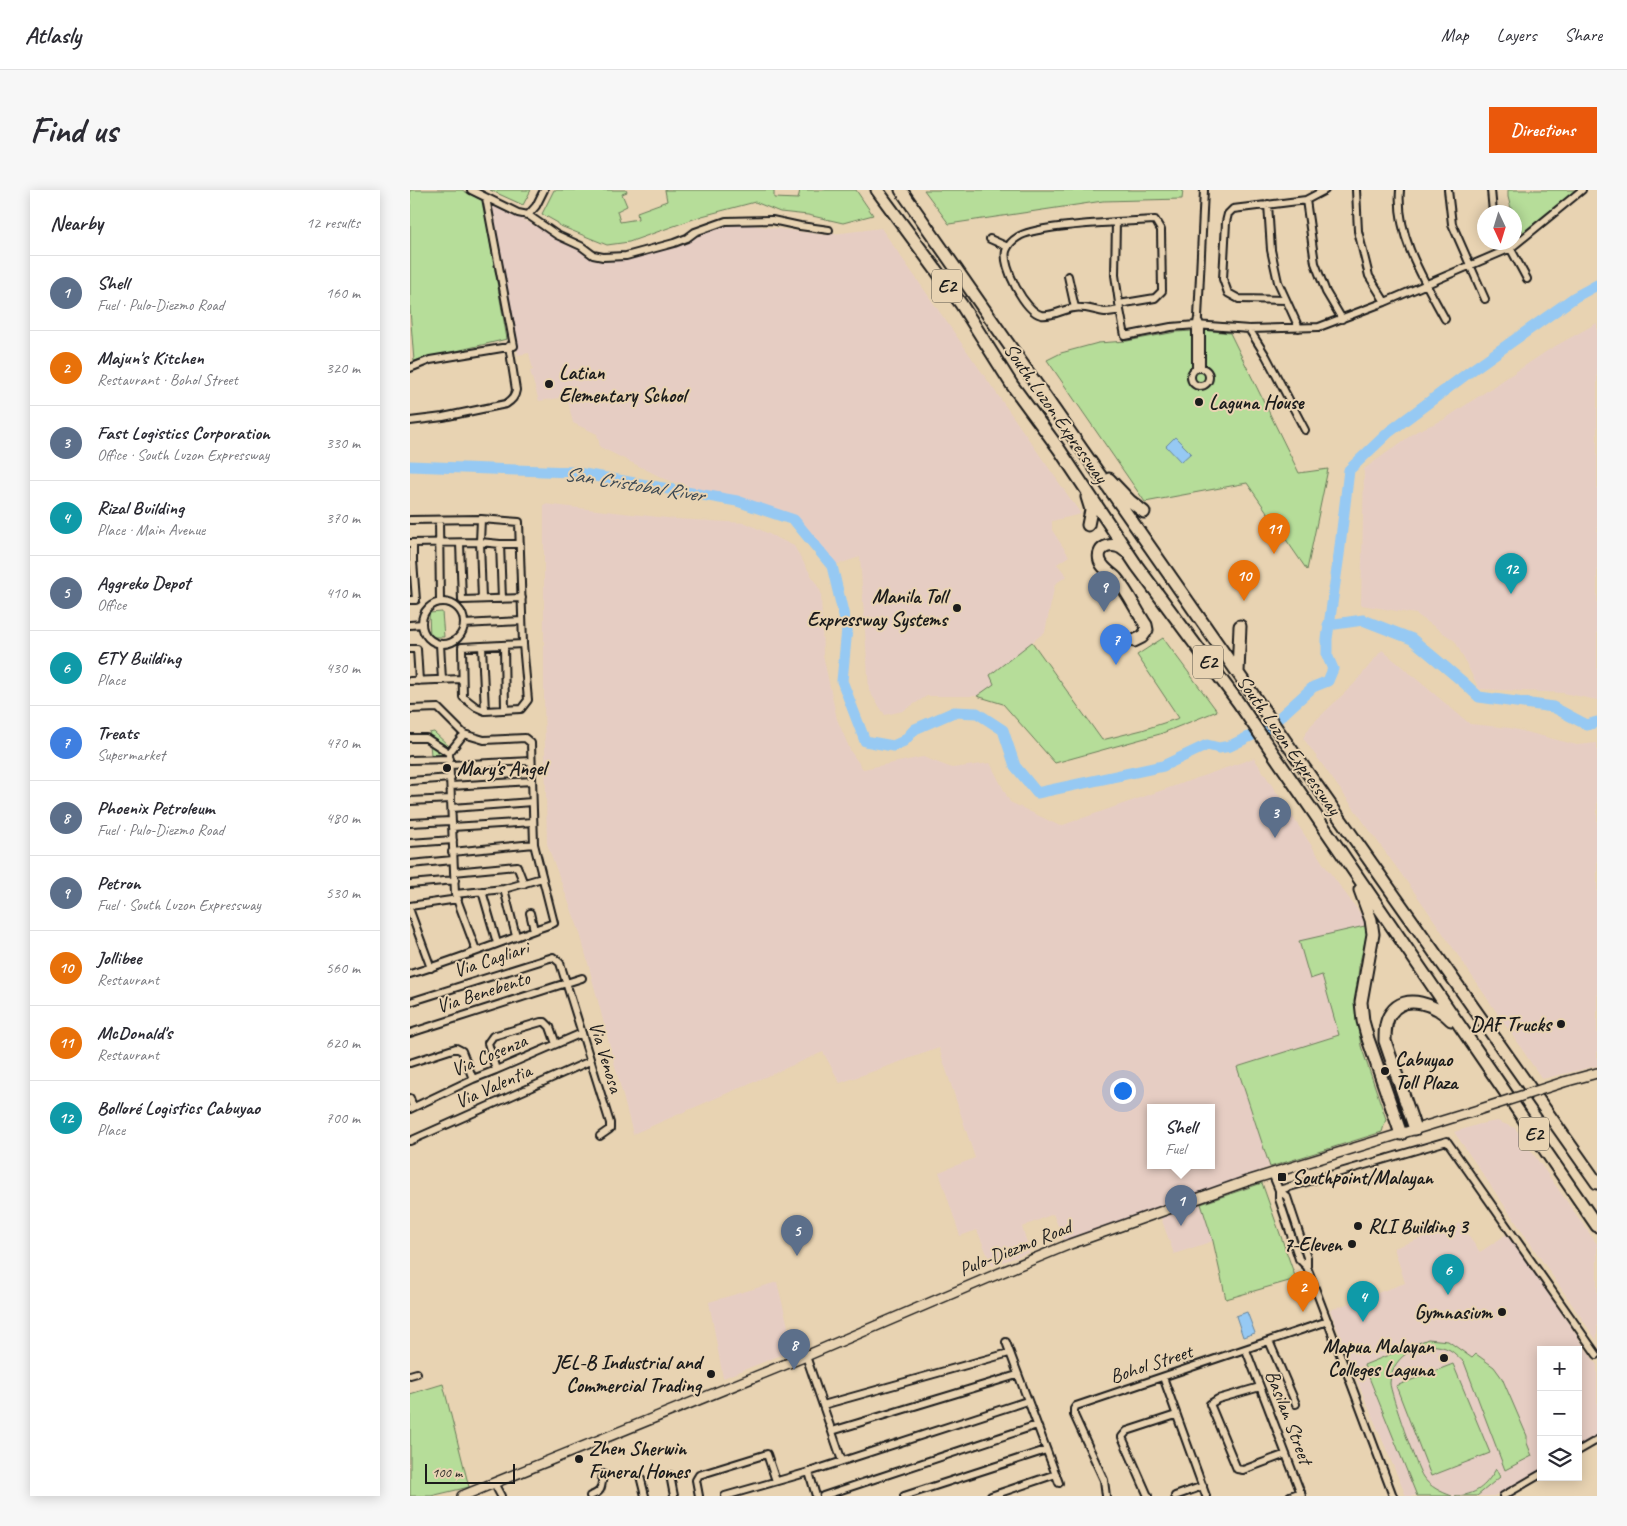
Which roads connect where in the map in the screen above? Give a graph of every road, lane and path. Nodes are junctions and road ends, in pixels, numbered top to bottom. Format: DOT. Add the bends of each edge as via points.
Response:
graph roads {
  1 [pos="471,190"];
  2 [pos="544,190"];
  3 [pos="877,190"];
  4 [pos="901,190"];
  5 [pos="1204,190"];
  6 [pos="1325,190"];
  7 [pos="1356,190"];
  8 [pos="1400,190"];
  9 [pos="1448,190"];
  10 [pos="1491,190"];
  11 [pos="1582,190"];
  12 [pos="486,198"];
  13 [pos="1306,200"];
  14 [pos="1268,204"];
  15 [pos="1492,205"];
  16 [pos="528,215"];
  17 [pos="1116,222"];
  18 [pos="829,230"];
  19 [pos="1522,235"];
  20 [pos="990,238"];
  21 [pos="1008,247"];
  22 [pos="1500,250"];
  23 [pos="1512,250"];
  24 [pos="1470,266"];
  25 [pos="1068,276"];
  26 [pos="1526,279"];
  27 [pos="1427,284"];
  28 [pos="1485,299"];
  29 [pos="1286,300"];
  30 [pos="1385,302"];
  31 [pos="1119,307"];
  32 [pos="1075,308"];
  33 [pos="1342,319"];
  34 [pos="1445,320"];
  35 [pos="1198,323"];
  36 [pos="1298,328"];
  37 [pos="1248,329"];
  38 [pos="509,346"];
  39 [pos="410,368"];
  40 [pos="1199,368"];
  41 [pos="410,421"];
  42 [pos="1305,430"];
  43 [pos="1092,465"];
  44 [pos="1075,473"];
  45 [pos="1144,512"];
  46 [pos="410,520"];
  47 [pos="439,520"];
  48 [pos="482,520"];
  49 [pos="1088,525"];
  50 [pos="480,542"];
  51 [pos="412,543"];
  52 [pos="438,543"];
  53 [pos="460,543"];
  54 [pos="500,544"];
  55 [pos="520,544"];
  56 [pos="411,561"];
  57 [pos="1137,566"];
  58 [pos="412,579"];
  59 [pos="522,598"];
  60 [pos="482,599"];
  61 [pos="502,599"];
  62 [pos="410,600"];
  63 [pos="440,602"];
  64 [pos="522,621"];
  65 [pos="422,624"];
  66 [pos="464,624"];
  67 [pos="410,625"];
  68 [pos="1240,626"];
  69 [pos="1134,641"];
  70 [pos="440,644"];
  71 [pos="523,644"];
  72 [pos="504,645"];
  73 [pos="482,646"];
  74 [pos="410,649"];
  75 [pos="1238,672"];
  76 [pos="462,679"];
  77 [pos="442,680"];
  78 [pos="410,681"];
  79 [pos="419,681"];
  80 [pos="410,709"];
  81 [pos="505,710"];
  82 [pos="485,711"];
  83 [pos="464,734"];
  84 [pos="410,738"];
  85 [pos="450,759"];
  86 [pos="410,760"];
  87 [pos="531,760"];
  88 [pos="451,778"];
  89 [pos="410,781"];
  90 [pos="532,781"];
  91 [pos="451,786"];
  92 [pos="451,799"];
  93 [pos="410,801"];
  94 [pos="532,802"];
  95 [pos="452,808"];
  96 [pos="533,822"];
  97 [pos="410,823"];
  98 [pos="452,824"];
  99 [pos="453,840"];
  100 [pos="410,843"];
  101 [pos="534,844"];
  102 [pos="452,852"];
  103 [pos="453,860"];
  104 [pos="410,864"];
  105 [pos="454,872"];
  106 [pos="1353,872"];
  107 [pos="542,878"];
  108 [pos="455,880"];
  109 [pos="410,884"];
  110 [pos="524,884"];
  111 [pos="504,889"];
  112 [pos="482,891"];
  113 [pos="457,897"];
  114 [pos="410,906"];
  115 [pos="410,911"];
  116 [pos="530,914"];
  117 [pos="534,930"];
  118 [pos="516,936"];
  119 [pos="497,943"];
  120 [pos="476,950"];
  121 [pos="431,968"];
  122 [pos="410,973"];
  123 [pos="582,978"];
  124 [pos="566,983"];
  125 [pos="410,1002"];
  126 [pos="410,1033"];
  127 [pos="582,1033"];
  128 [pos="1471,1043"];
  129 [pos="556,1044"];
  130 [pos="590,1061"];
  131 [pos="410,1064"];
  132 [pos="496,1070"];
  133 [pos="1597,1073"];
  134 [pos="473,1079"];
  135 [pos="410,1098"];
  136 [pos="411,1108"];
  137 [pos="1415,1129"];
  138 [pos="1401,1134"];
  139 [pos="600,1136"];
  140 [pos="410,1141"];
  141 [pos="1573,1149"];
  142 [pos="1272,1173"];
  143 [pos="1597,1173"];
  144 [pos="1597,1183"];
  145 [pos="1279,1190"];
  146 [pos="1597,1226"];
  147 [pos="1328,1321"];
  148 [pos="1006,1342"];
  149 [pos="1269,1342"];
  150 [pos="1246,1350"];
  151 [pos="1009,1353"];
  152 [pos="1597,1355"];
  153 [pos="806,1356"];
  154 [pos="1017,1375"];
  155 [pos="1163,1377"];
  156 [pos="1260,1387"];
  157 [pos="1027,1401"];
  158 [pos="1296,1404"];
  159 [pos="823,1405"];
  160 [pos="1176,1415"];
  161 [pos="1037,1425"];
  162 [pos="832,1431"];
  163 [pos="1597,1440"];
  164 [pos="1582,1449"];
  165 [pos="1046,1450"];
  166 [pos="1286,1454"];
  167 [pos="842,1461"];
  168 [pos="809,1472"];
  169 [pos="603,1474"];
  170 [pos="1056,1474"];
  171 [pos="670,1475"];
  172 [pos="640,1476"];
  173 [pos="1537,1476"];
  174 [pos="776,1481"];
  175 [pos="1059,1483"];
  176 [pos="494,1484"];
  177 [pos="1203,1486"];
  178 [pos="1302,1494"];
  179 [pos="594,1495"];
  180 [pos="462,1496"];
  181 [pos="501,1496"];
  182 [pos="645,1496"];
  183 [pos="674,1496"];
  184 [pos="699,1496"];
  185 [pos="725,1496"];
  186 [pos="816,1496"];
  187 [pos="823,1496"];
  188 [pos="904,1496"];
  189 [pos="991,1496"];
  190 [pos="1106,1496"];
  191 [pos="1148,1496"];
  192 [pos="1175,1496"];
  193 [pos="1206,1496"];
  194 [pos="1290,1496"];
  195 [pos="1393,1496"];
  196 [pos="1503,1496"];
  1 -- 12 [label="street"];
  2 -- 16 [label="street"];
  3 -- 44 [label="highway, South Luzon Expressway / E2" via="961,304 1012,385"];
  4 -- 43 [label="highway, South Luzon Expressway / E2"];
  5 -- 35 [label="street"];
  6 -- 13 [label="street"];
  7 -- 30 [label="street" via="1358,230 1369,276"];
  8 -- 27 [label="street" via="1403,227 1410,251"];
  9 -- 24 [label="street" via="1452,224"];
  10 -- 15 [label="street"];
  11 -- 19 [label="street"];
  12 -- 16 [label="street"];
  12 -- 38 [label="street" via="514,346"];
  13 -- 14 [label="street"];
  13 -- 33 [label="street" via="1315,263 1326,292"];
  14 -- 29 [label="street" via="1271,250"];
  14 -- 29 [label="street" via="1233,209 1228,214 1223,279 1233,297"];
  16 -- 18 [label="street" via="557,236 603,257 626,256 674,243 726,221 772,220"];
  17 -- 21 [label="street" via="1020,235"];
  17 -- 31 [label="street"];
  17 -- 31 [label="street" via="1155,220 1161,230 1162,291 1155,298"];
  20 -- 21 [label="street"];
  21 -- 32 [label="street" via="1006,264 1009,276 1030,309 1040,315 1050,315"];
  22 -- 24 [label="street"];
  23 -- 26 [label="street"];
  24 -- 27 [label="street"];
  24 -- 28 [label="street"];
  25 -- 32 [label="street"];
  27 -- 30 [label="street"];
  27 -- 34 [label="street"];
  29 -- 36 [label="street"];
  30 -- 33 [label="street"];
  31 -- 32 [label="street" via="1104,312"];
  31 -- 35 [label="street" via="1125,336"];
  33 -- 36 [label="street" via="1319,327"];
  35 -- 37 [label="street"];
  35 -- 40 [label="street"];
  36 -- 37 [label="street"];
  37 -- 42 [label="street"];
  38 -- 39 [label="street" via="430,360"];
  38 -- 41 [label="street" via="516,390 512,401"];
  43 -- 45 [label="highway"];
  43 -- 75 [label="highway, South Luzon Expressway / E2"];
  44 -- 49 [label="highway" via="1088,498 1091,510"];
  44 -- 57 [label="highway, South Luzon Expressway / E2"];
  46 -- 47 [label="street"];
  47 -- 48 [label="street"];
  47 -- 52 [label="street"];
  48 -- 50 [label="street"];
  48 -- 55 [label="street" via="519,522"];
  50 -- 53 [label="street"];
  50 -- 54 [label="street"];
  50 -- 60 [label="street"];
  51 -- 52 [label="street"];
  51 -- 56 [label="street"];
  52 -- 53 [label="street"];
  52 -- 63 [label="street"];
  53 -- 60 [label="street" via="462,600"];
  54 -- 55 [label="street"];
  54 -- 61 [label="street"];
  55 -- 59 [label="street"];
  56 -- 58 [label="street"];
  57 -- 69 [label="highway" via="1123,548 1116,545 1106,546 1099,555 1103,566 1116,578 1146,625 1145,634"];
  57 -- 106 [label="highway, South Luzon Expressway / E2" via="1238,702"];
  58 -- 62 [label="street" via="416,600"];
  59 -- 61 [label="street"];
  59 -- 64 [label="street"];
  60 -- 61 [label="street"];
  63 -- 65 [label="street" via="427,609"];
  63 -- 66 [label="street" via="457,607"];
  64 -- 66 [label="street"];
  64 -- 71 [label="street"];
  65 -- 67 [label="street"];
  65 -- 70 [label="street" via="428,638"];
  66 -- 70 [label="street" via="460,636"];
  68 -- 75 [label="highway"];
  70 -- 77 [label="street"];
  71 -- 72 [label="street"];
  71 -- 81 [label="street" via="528,700 521,709"];
  72 -- 73 [label="street"];
  72 -- 81 [label="street"];
  73 -- 76 [label="street" via="462,647"];
  73 -- 82 [label="street"];
  74 -- 79 [label="street" via="417,649"];
  75 -- 141 [label="highway, South Luzon Expressway / E2"];
  76 -- 77 [label="street"];
  76 -- 82 [label="street" via="464,697"];
  77 -- 79 [label="street"];
  78 -- 79 [label="street"];
  80 -- 83 [label="street" via="438,708"];
  81 -- 82 [label="street"];
  83 -- 85 [label="street"];
  83 -- 87 [label="street" via="484,740 525,738 531,743"];
  84 -- 85 [label="street" via="426,738"];
  85 -- 86 [label="street"];
  85 -- 87 [label="street"];
  85 -- 88 [label="street"];
  87 -- 90 [label="street"];
  88 -- 89 [label="street"];
  88 -- 91 [label="street"];
  90 -- 91 [label="street"];
  90 -- 94 [label="street"];
  91 -- 92 [label="street"];
  92 -- 93 [label="street"];
  92 -- 95 [label="street"];
  94 -- 95 [label="street"];
  94 -- 96 [label="street"];
  95 -- 98 [label="street"];
  96 -- 98 [label="street"];
  96 -- 101 [label="street"];
  97 -- 98 [label="street"];
  98 -- 99 [label="street"];
  99 -- 100 [label="street"];
  99 -- 102 [label="street"];
  101 -- 102 [label="street"];
  101 -- 107 [label="street"];
  102 -- 103 [label="street"];
  103 -- 104 [label="street"];
  103 -- 105 [label="street"];
  105 -- 108 [label="street"];
  105 -- 110 [label="street" via="517,866"];
  106 -- 128 [label="highway, South Luzon Expressway / E2"];
  106 -- 138 [label="highway" via="1373,934 1361,1002 1363,1021"];
  107 -- 110 [label="street"];
  107 -- 117 [label="street" via="554,923"];
  108 -- 109 [label="street"];
  108 -- 113 [label="street"];
  110 -- 111 [label="street"];
  111 -- 112 [label="street"];
  111 -- 118 [label="street"];
  112 -- 113 [label="street"];
  112 -- 119 [label="street"];
  113 -- 114 [label="street"];
  113 -- 120 [label="street"];
  115 -- 121 [label="street"];
  116 -- 117 [label="street"];
  117 -- 118 [label="street"];
  118 -- 119 [label="street"];
  119 -- 120 [label="street"];
  120 -- 121 [label="street"];
  121 -- 122 [label="street"];
  123 -- 124 [label="street, Via Benebento"];
  124 -- 125 [label="street, Via Cagliari" via="560,963 554,958"];
  124 -- 126 [label="street, Via Benebento"];
  124 -- 127 [label="street, Via Venosa"];
  127 -- 129 [label="street, Via Cosenza"];
  127 -- 130 [label="street, Via Venosa"];
  128 -- 137 [label="highway" via="1432,1006 1408,1003 1390,1014 1385,1041"];
  128 -- 146 [label="highway, South Luzon Expressway / E2"];
  129 -- 132 [label="street, Via Cosenza"];
  129 -- 132 [label="street" via="545,1022 494,1036 488,1043"];
  130 -- 139 [label="street, Via Venosa" via="610,1123 610,1129"];
  130 -- 140 [label="street, Via Valentia"];
  131 -- 134 [label="street" via="456,1048 462,1051"];
  132 -- 134 [label="street, Via Cosenza"];
  133 -- 137 [label="main road, Pulo-Diezmo Road, bridge"];
  134 -- 136 [label="street, Via Cosenza"];
  135 -- 136 [label="street"];
  137 -- 138 [label="main road, Pulo-Diezmo Road"];
  138 -- 142 [label="main road, Pulo-Diezmo Road"];
  141 -- 143 [label="highway"];
  141 -- 144 [label="highway, South Luzon Expressway / E2"];
  142 -- 145 [label="street"];
  142 -- 153 [label="main road, Pulo-Diezmo Road" via="1070,1244"];
  145 -- 147 [label="street" via="1279,1199 1299,1259 1307,1267"];
  145 -- 152 [label="street" via="1447,1141"];
  147 -- 149 [label="street, Bohol Street"];
  147 -- 195 [label="street"];
  148 -- 151 [label="street"];
  149 -- 150 [label="street, Bohol Street"];
  149 -- 158 [label="street"];
  150 -- 155 [label="street, Bohol Street"];
  150 -- 156 [label="street, Basilan Street"];
  151 -- 154 [label="street"];
  151 -- 159 [label="street"];
  153 -- 159 [label="street"];
  153 -- 176 [label="main road, Pulo-Diezmo Road"];
  154 -- 157 [label="street"];
  154 -- 162 [label="street"];
  155 -- 160 [label="street"];
  155 -- 190 [label="street, Bohol Street" via="1074,1409 1104,1480"];
  156 -- 166 [label="street, Basilan Street"];
  156 -- 166 [label="street" via="1210,1404 1215,1418 1237,1469 1243,1470"];
  157 -- 161 [label="street"];
  157 -- 167 [label="street"];
  159 -- 162 [label="street"];
  160 -- 177 [label="street"];
  160 -- 191 [label="street" via="1127,1431 1122,1437"];
  161 -- 165 [label="street"];
  161 -- 187 [label="street"];
  162 -- 167 [label="street"];
  163 -- 164 [label="street"];
  165 -- 170 [label="street"];
  165 -- 188 [label="street"];
  166 -- 178 [label="street, Basilan Street"];
  167 -- 168 [label="street"];
  168 -- 174 [label="street"];
  168 -- 186 [label="street"];
  169 -- 179 [label="street" via="601,1490"];
  170 -- 175 [label="street"];
  170 -- 189 [label="street"];
  171 -- 183 [label="street"];
  172 -- 182 [label="street"];
  173 -- 196 [label="street"];
  174 -- 184 [label="street" via="767,1454 699,1475 696,1480"];
  174 -- 185 [label="street"];
  176 -- 180 [label="main road, Pulo-Diezmo Road"];
  176 -- 181 [label="street"];
  177 -- 192 [label="street"];
  177 -- 193 [label="street"];
  178 -- 194 [label="street"];
}
